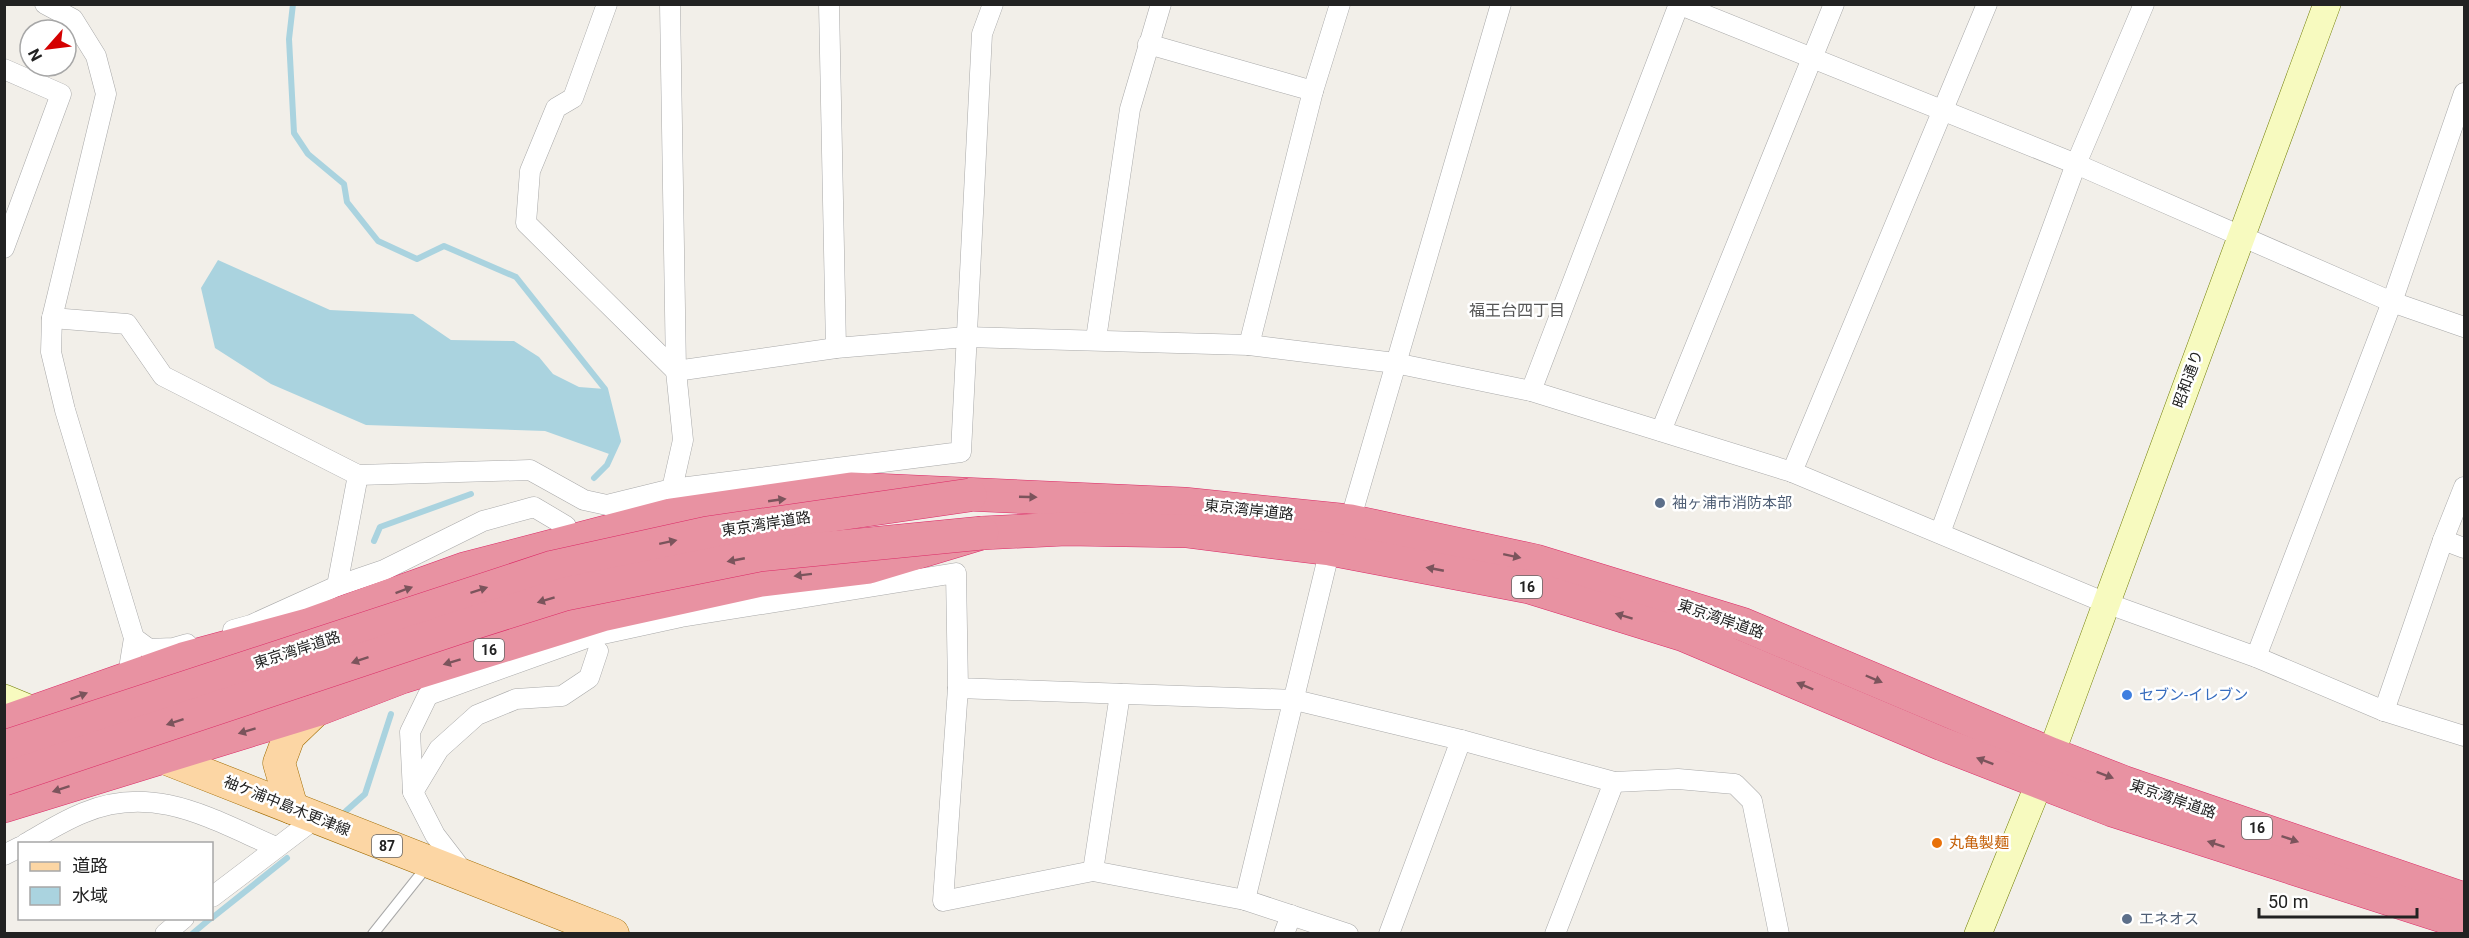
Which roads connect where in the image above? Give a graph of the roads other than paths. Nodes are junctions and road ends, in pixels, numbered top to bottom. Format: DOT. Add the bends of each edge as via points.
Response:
graph roads {
  1 [pos="45,4"];
  2 [pos="607,4"];
  3 [pos="670,4"];
  4 [pos="829,4"];
  5 [pos="993,4"];
  6 [pos="1161,4"];
  7 [pos="1340,4"];
  8 [pos="1501,4"];
  9 [pos="1834,4"];
  10 [pos="1987,4"];
  11 [pos="2144,4"];
  12 [pos="2327,4"];
  13 [pos="1679,5"];
  14 [pos="1148,44"];
  15 [pos="1812,58"];
  16 [pos="4,69"];
  17 [pos="1313,92"];
  18 [pos="2464,93"];
  19 [pos="1943,111"];
  20 [pos="2076,164"];
  21 [pos="2241,236"];
  22 [pos="4,248"];
  23 [pos="2392,302"];
  24 [pos="52,318"];
  25 [pos="2464,327"];
  26 [pos="966,337"];
  27 [pos="1096,339"];
  28 [pos="1249,345"];
  29 [pos="836,348"];
  30 [pos="1395,363"];
  31 [pos="676,372"];
  32 [pos="1531,391"];
  33 [pos="1661,431"];
  34 [pos="1792,472"];
  35 [pos="358,475"];
  36 [pos="2464,487"];
  37 [pos="672,489"];
  38 [pos="970,495"];
  39 [pos="1350,521"];
  40 [pos="566,526"];
  41 [pos="982,533"];
  42 [pos="1941,533"];
  43 [pos="2443,540"];
  44 [pos="2464,548"];
  45 [pos="1330,549"];
  46 [pos="337,586"];
  47 [pos="2106,603"];
  48 [pos="134,638"];
  49 [pos="598,651"];
  50 [pos="2256,657"];
  51 [pos="126,678"];
  52 [pos="958,688"];
  53 [pos="1120,694"];
  54 [pos="4,698"];
  55 [pos="1295,700"];
  56 [pos="316,710"];
  57 [pos="2384,711"];
  58 [pos="38,712"];
  59 [pos="4,722"];
  60 [pos="2464,735"];
  61 [pos="1461,740"];
  62 [pos="4,747"];
  63 [pos="149,752"];
  64 [pos="2045,768"];
  65 [pos="4,779"];
  66 [pos="1614,782"];
  67 [pos="413,792"];
  68 [pos="4,807"];
  69 [pos="304,813"];
  70 [pos="28,842"];
  71 [pos="276,847"];
  72 [pos="18,848"];
  73 [pos="4,855"];
  74 [pos="430,863"];
  75 [pos="1093,871"];
  76 [pos="468,878"];
  77 [pos="213,896"];
  78 [pos="2464,899"];
  79 [pos="1245,900"];
  80 [pos="181,920"];
  81 [pos="2464,923"];
  82 [pos="1288,924"];
  83 [pos="165,933"];
  84 [pos="373,933"];
  85 [pos="613,933"];
  86 [pos="1348,933"];
  87 [pos="1389,933"];
  88 [pos="1555,933"];
  89 [pos="1779,933"];
  90 [pos="1979,933"];
  1 -- 24 [label="street" via="73,19 96,56 106,93"];
  2 -- 31 [label="street" via="573,98 556,108 530,171 526,223"];
  3 -- 31 [label="street"];
  4 -- 29 [label="street"];
  5 -- 26 [label="street" via="982,34"];
  6 -- 14 [label="street"];
  7 -- 17 [label="street"];
  8 -- 30 [label="street"];
  9 -- 15 [label="street"];
  10 -- 19 [label="street"];
  11 -- 20 [label="street"];
  12 -- 21 [label="street, 昭和通り"];
  13 -- 15 [label="street"];
  13 -- 32 [label="street"];
  14 -- 17 [label="street"];
  14 -- 27 [label="street" via="1130,109"];
  15 -- 19 [label="street"];
  15 -- 33 [label="street"];
  16 -- 22 [label="street" via="61,94"];
  17 -- 28 [label="street"];
  18 -- 23 [label="street"];
  19 -- 20 [label="street"];
  19 -- 34 [label="street"];
  20 -- 21 [label="street"];
  20 -- 42 [label="street"];
  21 -- 23 [label="street"];
  21 -- 47 [label="street, 昭和通り"];
  23 -- 25 [label="street"];
  23 -- 50 [label="street"];
  24 -- 35 [label="street" via="127,324 162,376"];
  24 -- 48 [label="street" via="51,352 62,398"];
  26 -- 27 [label="street"];
  26 -- 29 [label="street"];
  26 -- 37 [label="street" via="961,452"];
  27 -- 28 [label="street"];
  28 -- 30 [label="street"];
  29 -- 31 [label="street"];
  30 -- 32 [label="street"];
  30 -- 39 [label="street"];
  31 -- 37 [label="street" via="683,440"];
  32 -- 33 [label="street"];
  33 -- 34 [label="street"];
  34 -- 42 [label="street"];
  35 -- 37 [label="street" via="530,470 584,501 607,504"];
  35 -- 46 [label="street"];
  36 -- 43 [label="street"];
  38 -- 39 [label="highway, 東京湾岸道路 / 16, one-way" via="1184,504"];
  51 -- 38 [label="highway, 16, one-way" via="308,625 464,569 671,515 851,489"];
  62 -- 38 [label="highway, 東京湾岸道路 / 16, one-way, bridge" via="553,567 707,533"];
  39 -- 64 [label="highway, 東京湾岸道路 / 16, one-way" via="1536,561 1742,624"];
  40 -- 46 [label="street" via="534,507 483,521 384,570"];
  41 -- 45 [label="highway, 東京湾岸道路 / 16" via="1066,529 1186,531"];
  41 -- 56 [label="highway, 16, one-way" via="869,567 761,580 602,615 402,677"];
  41 -- 65 [label="highway, 東京湾岸道路 / 16, one-way, bridge" via="759,555 565,594"];
  42 -- 47 [label="street"];
  43 -- 44 [label="street"];
  43 -- 57 [label="street"];
  45 -- 55 [label="street"];
  64 -- 45 [label="highway, 東京湾岸道路 / 16, one-way" via="1942,744 1684,634 1529,587"];
  46 -- 48 [label="street" via="251,625 173,648 149,650"];
  47 -- 50 [label="street"];
  47 -- 64 [label="street, 昭和通り"];
  48 -- 51 [label="street"];
  49 -- 67 [label="street" via="589,678 562,696 516,699 477,716 439,749"];
  50 -- 57 [label="street"];
  58 -- 51 [label="highway, 16, one-way"];
  51 -- 63 [label="street" via="126,716"];
  52 -- 53 [label="street"];
  52 -- 67 [label="street" via="956,573 681,616 589,637 428,695 410,732"];
  52 -- 75 [label="street" via="943,901"];
  53 -- 55 [label="street"];
  53 -- 75 [label="street"];
  54 -- 58 [label="street"];
  55 -- 61 [label="street"];
  55 -- 79 [label="street"];
  56 -- 63 [label="highway, 16, one-way"];
  56 -- 69 [label="main road" via="289,736 279,763"];
  57 -- 60 [label="street"];
  58 -- 59 [label="highway, 16"];
  58 -- 63 [label="main road, 87"];
  61 -- 66 [label="street"];
  61 -- 87 [label="street"];
  63 -- 68 [label="highway, 16, one-way"];
  63 -- 69 [label="main road, 袖ケ浦中島木更津線 / 87"];
  64 -- 78 [label="highway, 東京湾岸道路 / 16, one-way" via="2123,782"];
  81 -- 64 [label="highway, 東京湾岸道路 / 16, one-way" via="2112,810"];
  64 -- 90 [label="street, 昭和通り"];
  66 -- 88 [label="street"];
  66 -- 89 [label="street" via="1678,779 1735,784 1752,801"];
  67 -- 76 [label="street" via="435,835"];
  69 -- 71 [label="street"];
  69 -- 74 [label="main road, 袖ケ浦中島木更津線 / 87"];
  70 -- 71 [label="street" via="82,813 112,803 146,800 184,807"];
  71 -- 77 [label="street"];
  72 -- 73 [label="street"];
  74 -- 76 [label="main road, 袖ケ浦中島木更津線 / 87"];
  74 -- 84 [label="lane"];
  75 -- 79 [label="street"];
  76 -- 85 [label="main road, 袖ケ浦中島木更津線 / 87"];
  79 -- 82 [label="street"];
  80 -- 83 [label="street"];
  82 -- 86 [label="street"];
}
